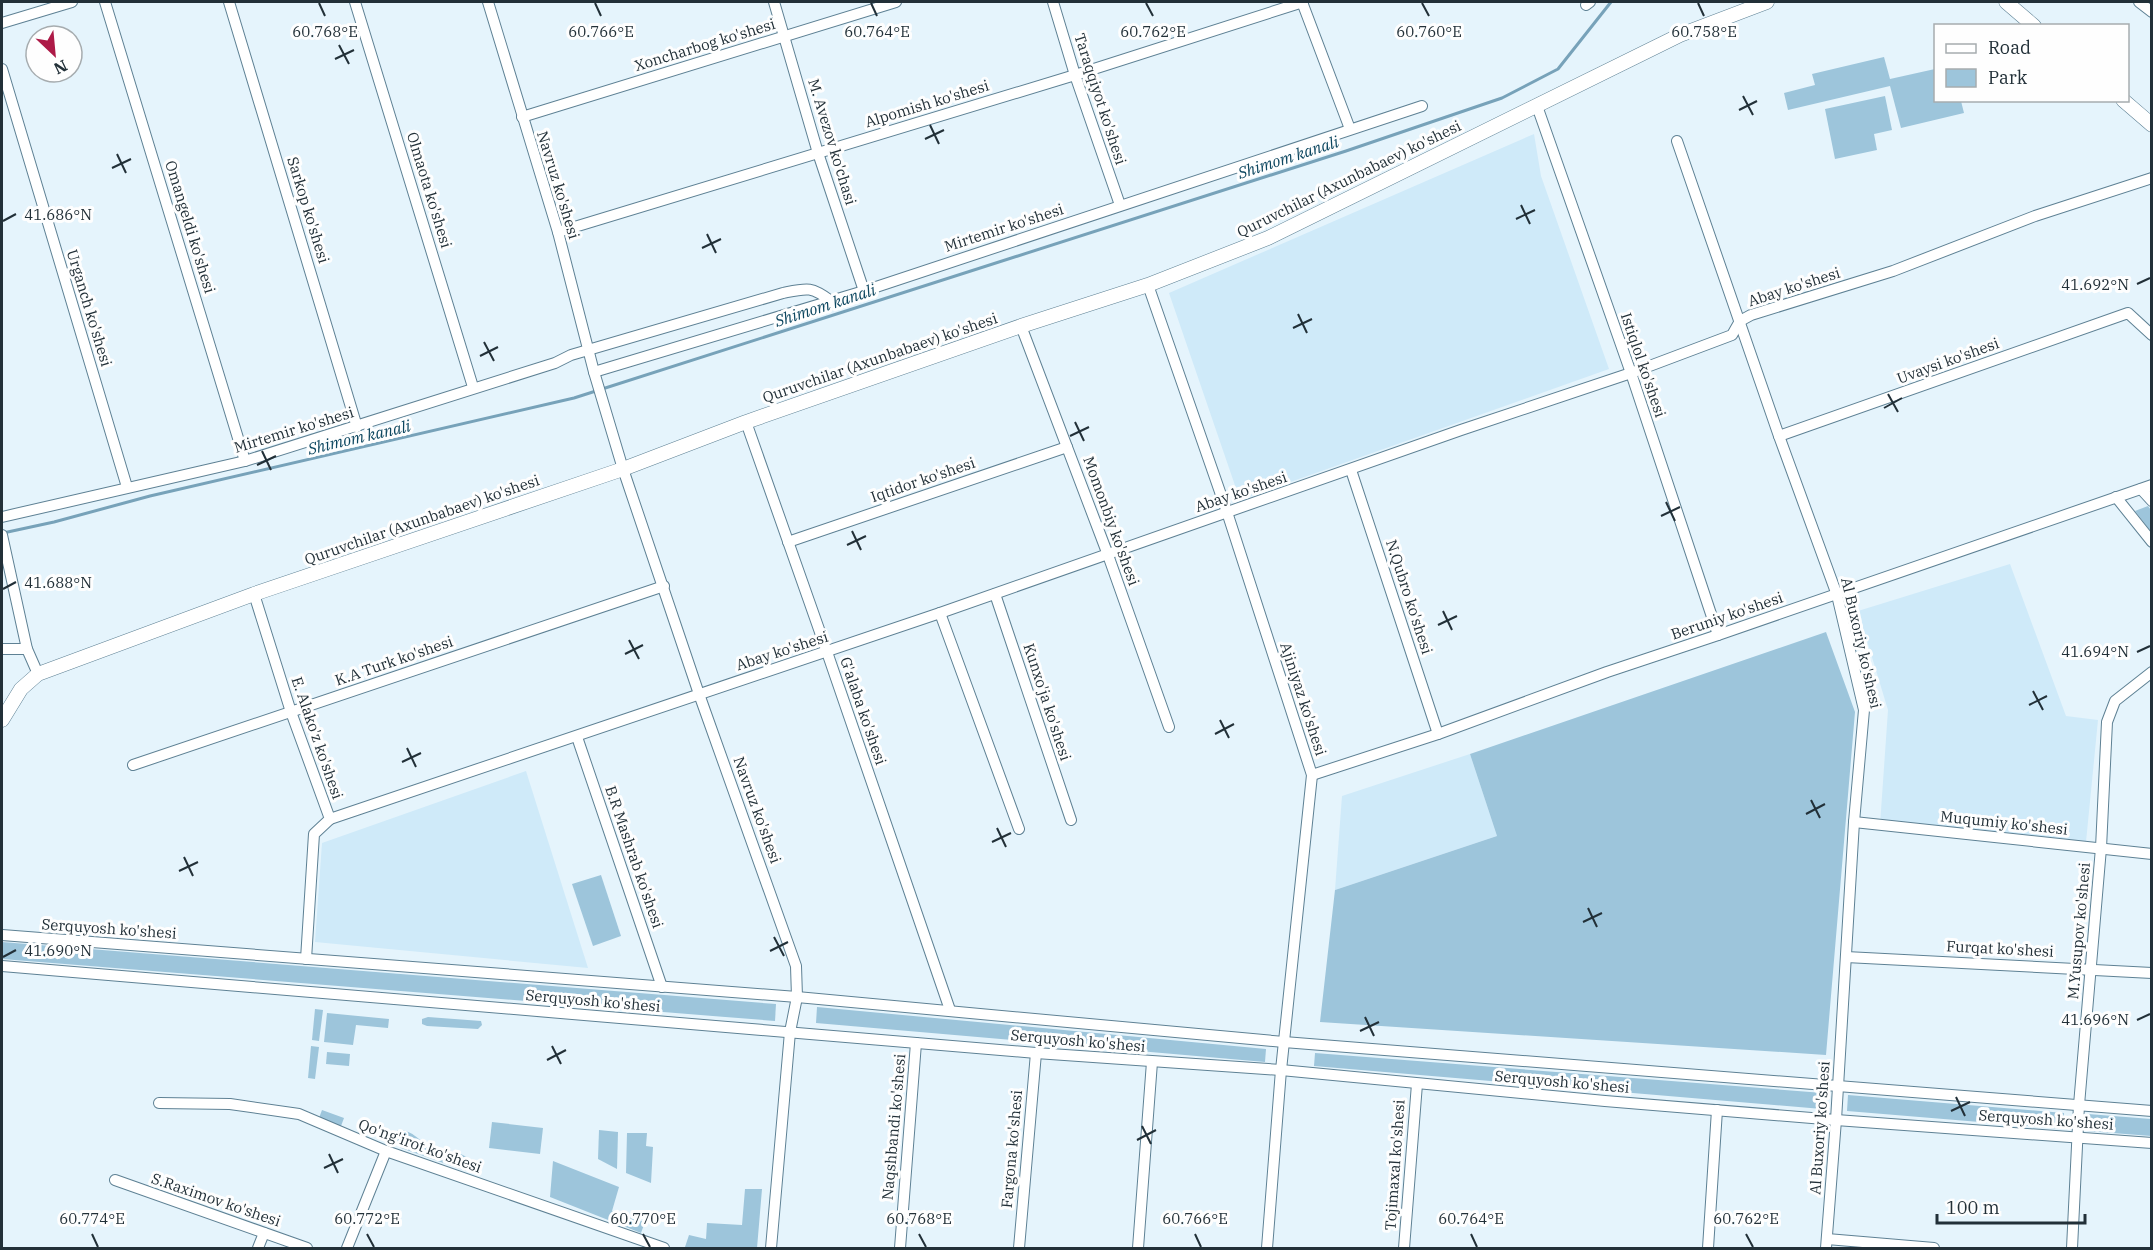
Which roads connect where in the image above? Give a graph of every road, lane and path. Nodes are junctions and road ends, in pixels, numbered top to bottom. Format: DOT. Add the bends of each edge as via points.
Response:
graph roads {
  1 [pos="72,2"];
  2 [pos="105,2"];
  3 [pos="229,2"];
  4 [pos="355,2"];
  5 [pos="492,2"];
  6 [pos="774,2"];
  7 [pos="896,2"];
  8 [pos="1053,2"];
  9 [pos="1302,2"];
  10 [pos="1767,2"];
  11 [pos="2006,2"];
  12 [pos="2139,2"];
  13 [pos="2151,12"];
  14 [pos="2,23"];
  15 [pos="2032,24"];
  16 [pos="784,37"];
  17 [pos="2,69"];
  18 [pos="1075,75"];
  19 [pos="2125,102"];
  20 [pos="1422,106"];
  21 [pos="1537,106"];
  22 [pos="522,117"];
  23 [pos="2151,125"];
  24 [pos="1350,129"];
  25 [pos="1677,141"];
  26 [pos="818,153"];
  27 [pos="2151,178"];
  28 [pos="1120,205"];
  29 [pos="558,232"];
  30 [pos="1148,285"];
  31 [pos="864,291"];
  32 [pos="831,301"];
  33 [pos="1740,321"];
  34 [pos="1021,326"];
  35 [pos="2151,335"];
  36 [pos="589,350"];
  37 [pos="1630,373"];
  38 [pos="595,375"];
  39 [pos="473,387"];
  40 [pos="746,422"];
  41 [pos="357,427"];
  42 [pos="1779,436"];
  43 [pos="1067,447"];
  44 [pos="246,461"];
  45 [pos="623,469"];
  46 [pos="1351,470"];
  47 [pos="127,487"];
  48 [pos="2146,487"];
  49 [pos="2116,498"];
  50 [pos="2151,501"];
  51 [pos="1227,512"];
  52 [pos="2,517"];
  53 [pos="2,536"];
  54 [pos="788,542"];
  55 [pos="2151,542"];
  56 [pos="1108,555"];
  57 [pos="664,586"];
  58 [pos="254,594"];
  59 [pos="995,594"];
  60 [pos="1837,595"];
  61 [pos="940,613"];
  62 [pos="1718,635"];
  63 [pos="2,649"];
  64 [pos="27,649"];
  65 [pos="827,652"];
  66 [pos="2151,672"];
  67 [pos="38,674"];
  68 [pos="699,694"];
  69 [pos="291,712"];
  70 [pos="2,720"];
  71 [pos="1169,728"];
  72 [pos="1438,734"];
  73 [pos="577,737"];
  74 [pos="133,765"];
  75 [pos="1312,775"];
  76 [pos="330,819"];
  77 [pos="1071,820"];
  78 [pos="1854,822"];
  79 [pos="1019,829"];
  80 [pos="2101,848"];
  81 [pos="2151,854"];
  82 [pos="2,935"];
  83 [pos="1846,957"];
  84 [pos="306,959"];
  85 [pos="2,966"];
  86 [pos="2090,969"];
  87 [pos="2151,973"];
  88 [pos="662,987"];
  89 [pos="797,997"];
  90 [pos="950,1010"];
  91 [pos="790,1032"];
  92 [pos="1284,1042"];
  93 [pos="916,1043"];
  94 [pos="1036,1053"];
  95 [pos="1152,1062"];
  96 [pos="1281,1070"];
  97 [pos="1417,1084"];
  98 [pos="1838,1086"];
  99 [pos="159,1103"];
  100 [pos="2079,1105"];
  101 [pos="1718,1110"];
  102 [pos="2151,1111"];
  103 [pos="1836,1120"];
  104 [pos="2078,1136"];
  105 [pos="2151,1143"];
  106 [pos="386,1151"];
  107 [pos="115,1180"];
  108 [pos="264,1233"];
  109 [pos="1826,1244"];
  110 [pos="258,1248"];
  111 [pos="307,1248"];
  112 [pos="347,1248"];
  113 [pos="664,1248"];
  114 [pos="771,1248"];
  115 [pos="900,1248"];
  116 [pos="1019,1248"];
  117 [pos="1138,1248"];
  118 [pos="1267,1248"];
  119 [pos="1404,1248"];
  120 [pos="1708,1248"];
  121 [pos="1934,1248"];
  122 [pos="2072,1248"];
  1 -- 14 [label="street"];
  2 -- 44 [label="street, Omangeldi ko'shesi"];
  3 -- 41 [label="street, Sarkop ko'shesi"];
  4 -- 39 [label="street, Olmaota ko'shesi"];
  5 -- 22 [label="street, Navruz ko'shesi"];
  6 -- 16 [label="street, M. Avezov ko'chasi"];
  7 -- 16 [label="street, Xoncharbog ko'shesi"];
  8 -- 18 [label="street, Taraqqiyot ko'shesi"];
  9 -- 18 [label="street, Alpomish ko'shesi"];
  9 -- 24 [label="street"];
  10 -- 21 [label="main road, Quruvchilar (Axunbabaev) ko'shesi" via="1680,35"];
  11 -- 15 [label="main road"];
  12 -- 13 [label="street"];
  16 -- 22 [label="street, Xoncharbog ko'shesi"];
  16 -- 26 [label="street, M. Avezov ko'chasi"];
  17 -- 47 [label="street, Urganch ko'shesi"];
  18 -- 26 [label="street, Alpomish ko'shesi"];
  18 -- 28 [label="street, Taraqqiyot ko'shesi"];
  19 -- 23 [label="main road"];
  20 -- 24 [label="street, Mirtemir ko'shesi"];
  21 -- 30 [label="main road, Quruvchilar (Axunbabaev) ko'shesi" via="1269,238"];
  21 -- 37 [label="street, Istiqlol ko'shesi"];
  22 -- 29 [label="street, Navruz ko'shesi"];
  24 -- 28 [label="street, Mirtemir ko'shesi"];
  25 -- 33 [label="street, Al Buxoriy ko'shesi"];
  26 -- 29 [label="street, Alpomish ko'shesi"];
  26 -- 31 [label="street, M. Avezov ko'chasi"];
  27 -- 33 [label="street, Abay ko'shesi" via="2035,216 1893,271"];
  28 -- 31 [label="street, Mirtemir ko'shesi"];
  29 -- 36 [label="street, Navruz ko'shesi"];
  30 -- 34 [label="main road, Quruvchilar (Axunbabaev) ko'shesi"];
  30 -- 51 [label="street, Ajiniyaz ko'shesi"];
  31 -- 32 [label="street, Mirtemir ko'shesi"];
  32 -- 36 [label="street, Mirtemir ko'shesi" via="816,289 805,288"];
  32 -- 38 [label="street, Mirtemir ko'shesi"];
  33 -- 37 [label="street, Abay ko'shesi" via="1732,335"];
  33 -- 42 [label="street, Al Buxoriy ko'shesi"];
  34 -- 40 [label="main road, Quruvchilar (Axunbabaev) ko'shesi"];
  34 -- 43 [label="street, Momonbiy ko'shesi"];
  35 -- 42 [label="street, Uvaysi ko'shesi" via="2128,313"];
  36 -- 38 [label="street, Navruz ko'shesi"];
  36 -- 39 [label="street, Mirtemir ko'shesi"];
  37 -- 46 [label="street, Abay ko'shesi"];
  37 -- 62 [label="street, Istiqlol ko'shesi"];
  38 -- 45 [label="street, Navruz ko'shesi"];
  39 -- 41 [label="street, Mirtemir ko'shesi"];
  40 -- 45 [label="main road, Quruvchilar (Axunbabaev) ko'shesi"];
  40 -- 54 [label="street, G'alaba ko'shesi"];
  41 -- 44 [label="street, Mirtemir ko'shesi"];
  42 -- 60 [label="street, Al Buxoriy ko'shesi"];
  43 -- 54 [label="street, Iqtidor ko'shesi"];
  43 -- 56 [label="street, Momonbiy ko'shesi"];
  44 -- 47 [label="street, Mirtemir ko'shesi"];
  45 -- 57 [label="street, Navruz ko'shesi"];
  45 -- 58 [label="main road, Quruvchilar (Axunbabaev) ko'shesi"];
  46 -- 51 [label="street, Abay ko'shesi"];
  46 -- 72 [label="street, N.Qubro ko'shesi"];
  47 -- 52 [label="street, Mirtemir ko'shesi"];
  48 -- 49 [label="street, Beruniy ko'shesi"];
  48 -- 50 [label="street"];
  49 -- 55 [label="street"];
  49 -- 60 [label="street, Beruniy ko'shesi"];
  51 -- 56 [label="street, Abay ko'shesi"];
  51 -- 75 [label="street, Ajiniyaz ko'shesi"];
  53 -- 64 [label="street"];
  54 -- 65 [label="street, G'alaba ko'shesi"];
  56 -- 59 [label="street, Abay ko'shesi"];
  56 -- 71 [label="street, Momonbiy ko'shesi"];
  57 -- 68 [label="street, Navruz ko'shesi"];
  57 -- 69 [label="street, K.A Turk ko'shesi"];
  58 -- 67 [label="main road, Quruvchilar (Axunbabaev) ko'shesi"];
  58 -- 69 [label="street, E. Alako'z ko'shesi"];
  59 -- 61 [label="street, Abay ko'shesi"];
  59 -- 77 [label="street, Kunxo'ja ko'shesi"];
  60 -- 62 [label="street, Beruniy ko'shesi"];
  60 -- 78 [label="street, Al Buxoriy ko'shesi" via="1864,710"];
  61 -- 65 [label="street, Abay ko'shesi"];
  61 -- 79 [label="street"];
  62 -- 72 [label="street, Beruniy ko'shesi"];
  63 -- 64 [label="street"];
  64 -- 67 [label="street"];
  65 -- 68 [label="street, Abay ko'shesi"];
  65 -- 90 [label="street, G'alaba ko'shesi"];
  66 -- 80 [label="street, M.Yusupov ko'shesi" via="2115,701 2107,722"];
  67 -- 70 [label="main road, Quruvchilar (Axunbabaev) ko'shesi" via="21,690"];
  68 -- 73 [label="street, Abay ko'shesi"];
  68 -- 89 [label="street, Navruz ko'shesi" via="796,966"];
  69 -- 74 [label="street, K.A Turk ko'shesi"];
  69 -- 76 [label="street, E. Alako'z ko'shesi"];
  72 -- 75 [label="street, Beruniy ko'shesi"];
  73 -- 76 [label="street, Abay ko'shesi"];
  73 -- 88 [label="street, B.R Mashrab ko'shesi"];
  75 -- 92 [label="street, Ajiniyaz ko'shesi"];
  76 -- 84 [label="street, E. Alako'z ko'shesi" via="314,834"];
  78 -- 80 [label="street, Muqumiy ko'shesi"];
  78 -- 83 [label="street, Al Buxoriy ko'shesi"];
  80 -- 81 [label="street, Muqumiy ko'shesi"];
  80 -- 86 [label="street, M.Yusupov ko'shesi"];
  82 -- 84 [label="street, Serquyosh ko'shesi"];
  83 -- 86 [label="street, Furqat ko'shesi"];
  83 -- 98 [label="street, Al Buxoriy ko'shesi"];
  84 -- 88 [label="street, Serquyosh ko'shesi"];
  85 -- 91 [label="street, Serquyosh ko'shesi"];
  86 -- 87 [label="street, Furqat ko'shesi"];
  86 -- 100 [label="street, M.Yusupov ko'shesi"];
  88 -- 89 [label="street, Serquyosh ko'shesi"];
  89 -- 90 [label="street, Serquyosh ko'shesi"];
  89 -- 91 [label="street, Navruz ko'shesi"];
  90 -- 92 [label="street, Serquyosh ko'shesi"];
  91 -- 93 [label="street, Serquyosh ko'shesi"];
  91 -- 114 [label="street, Navruz ko'shesi"];
  92 -- 96 [label="street, Ajiniyaz ko'shesi"];
  92 -- 98 [label="street, Serquyosh ko'shesi"];
  93 -- 94 [label="street, Serquyosh ko'shesi"];
  93 -- 115 [label="street, Naqshbandi ko'shesi"];
  94 -- 95 [label="street, Serquyosh ko'shesi"];
  94 -- 116 [label="street, Fargona ko'shesi"];
  95 -- 96 [label="street, Serquyosh ko'shesi"];
  95 -- 117 [label="street"];
  96 -- 97 [label="street, Serquyosh ko'shesi"];
  96 -- 118 [label="street, Ajiniyaz ko'shesi"];
  97 -- 101 [label="street, Serquyosh ko'shesi"];
  97 -- 119 [label="street, Tojimaxal ko'shesi"];
  98 -- 100 [label="street, Serquyosh ko'shesi"];
  98 -- 103 [label="street, Al Buxoriy ko'shesi"];
  99 -- 106 [label="street, Qo'ng'irot ko'shesi" via="230,1104 299,1114"];
  100 -- 102 [label="street, Serquyosh ko'shesi"];
  100 -- 104 [label="street, M.Yusupov ko'shesi"];
  101 -- 103 [label="street, Serquyosh ko'shesi"];
  101 -- 120 [label="street"];
  103 -- 104 [label="street, Serquyosh ko'shesi"];
  103 -- 109 [label="street, Al Buxoriy ko'shesi"];
  104 -- 105 [label="street, Serquyosh ko'shesi"];
  104 -- 122 [label="street, M.Yusupov ko'shesi"];
  106 -- 112 [label="street"];
  106 -- 113 [label="street, Qo'ng'irot ko'shesi"];
  107 -- 108 [label="street, S.Raximov ko'shesi"];
  108 -- 110 [label="street"];
  108 -- 111 [label="street, S.Raximov ko'shesi"];
  109 -- 121 [label="street"];
}
